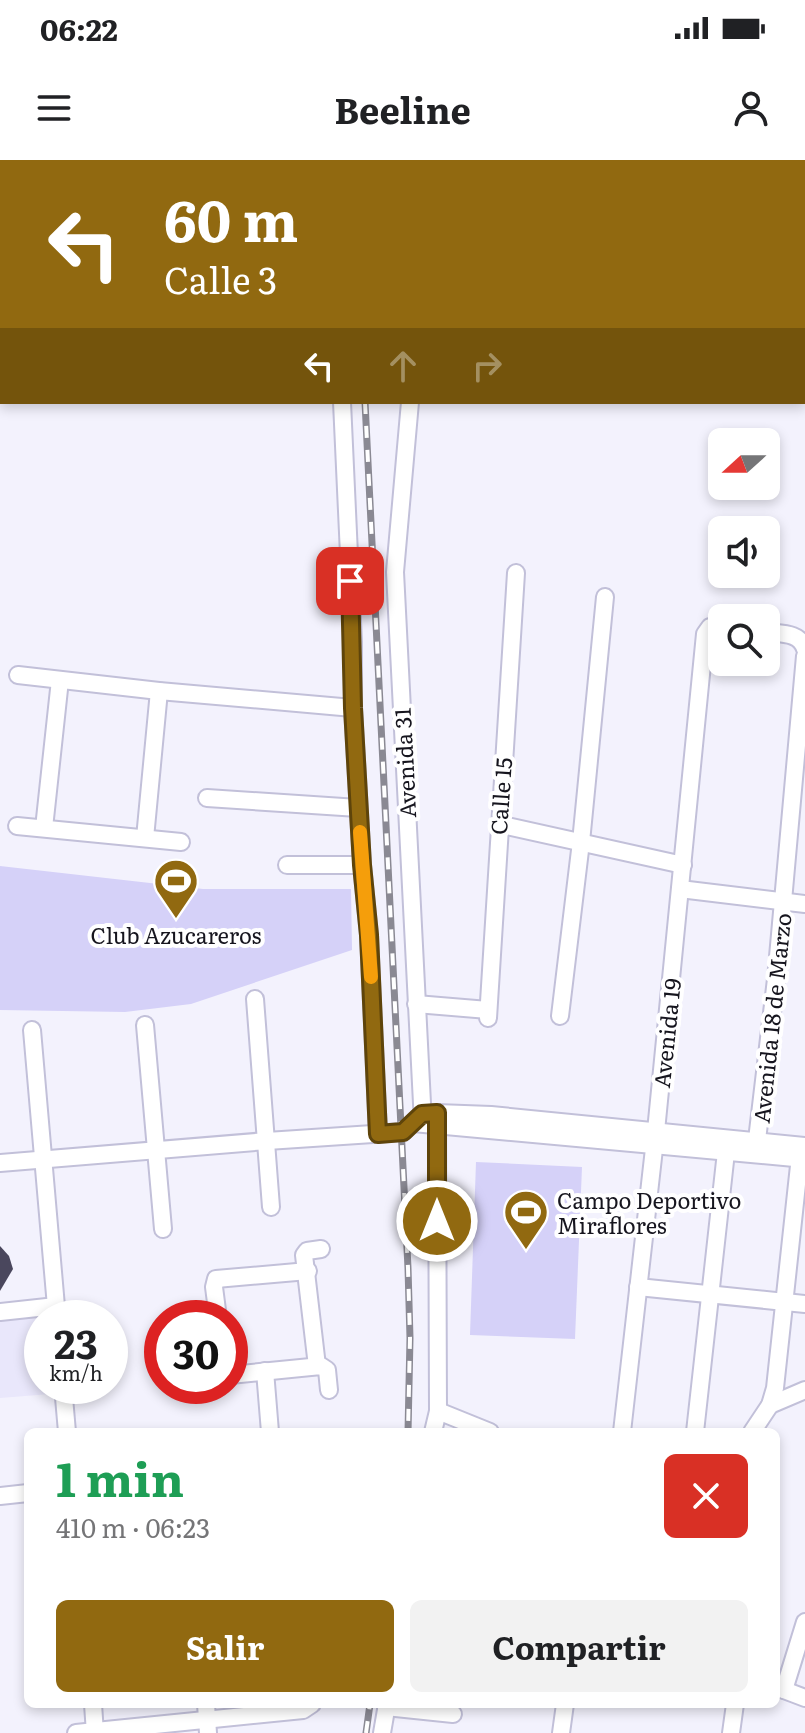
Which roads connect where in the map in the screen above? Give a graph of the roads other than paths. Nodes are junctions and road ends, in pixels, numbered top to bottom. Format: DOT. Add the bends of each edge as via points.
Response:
graph roads {
  1 [pos="342,404"];
  2 [pos="410,404"];
  3 [pos="516,573"];
  4 [pos="605,597"];
  5 [pos="708,630"];
  6 [pos="780,634"];
  7 [pos="805,649"];
  8 [pos="805,656"];
  9 [pos="18,675"];
  10 [pos="60,680"];
  11 [pos="159,691"];
  12 [pos="353,708"];
  13 [pos="207,798"];
  14 [pos="358,808"];
  15 [pos="498,824"];
  16 [pos="17,826"];
  17 [pos="44,828"];
  18 [pos="145,838"];
  19 [pos="181,842"];
  20 [pos="581,842"];
  21 [pos="287,865"];
  22 [pos="362,865"];
  23 [pos="683,865"];
  24 [pos="680,889"];
  25 [pos="784,902"];
  26 [pos="805,904"];
  27 [pos="255,999"];
  28 [pos="416,1004"];
  29 [pos="560,1016"];
  30 [pos="145,1025"];
  31 [pos="32,1030"];
  32 [pos="426,1120"];
  33 [pos="378,1134"];
  34 [pos="655,1138"];
  35 [pos="757,1140"];
  36 [pos="267,1141"];
  37 [pos="726,1145"];
  38 [pos="157,1151"];
  39 [pos="802,1152"];
  40 [pos="45,1159"];
  41 [pos="0,1163"];
  42 [pos="271,1207"];
  43 [pos="163,1229"];
  44 [pos="798,1230"];
  45 [pos="321,1249"];
  46 [pos="308,1271"];
  47 [pos="638,1287"];
  48 [pos="709,1295"];
  49 [pos="55,1300"];
  50 [pos="216,1300"];
  51 [pos="783,1301"];
  52 [pos="805,1304"];
  53 [pos="0,1312"];
  54 [pos="24,1312"];
  55 [pos="317,1366"];
  56 [pos="265,1371"];
  57 [pos="248,1373"];
  58 [pos="329,1390"];
  59 [pos="805,1390"];
  60 [pos="65,1404"];
  61 [pos="770,1405"];
  62 [pos="438,1411"];
  63 [pos="67,1428"];
  64 [pos="270,1428"];
  65 [pos="434,1428"];
  66 [pos="480,1428"];
  67 [pos="622,1428"];
  68 [pos="695,1428"];
  69 [pos="755,1428"];
  70 [pos="24,1493"];
  71 [pos="0,1496"];
  72 [pos="805,1622"];
  73 [pos="780,1688"];
  74 [pos="805,1698"];
  75 [pos="93,1708"];
  76 [pos="307,1708"];
  77 [pos="386,1708"];
  78 [pos="564,1708"];
  79 [pos="734,1708"];
  80 [pos="454,1709"];
  81 [pos="207,1719"];
  82 [pos="95,1732"];
  83 [pos="76,1733"];
  84 [pos="382,1733"];
  85 [pos="451,1733"];
  86 [pos="561,1733"];
  87 [pos="731,1733"];
  1 -- 12 [label="street"];
  2 -- 28 [label="street, Avenida 31" via="395,572"];
  3 -- 15 [label="street, Calle 15"];
  4 -- 20 [label="street"];
  5 -- 23 [label="street, Avenida 19"];
  6 -- 7 [label="street" via="797,637"];
  8 -- 25 [label="street, Avenida 18 de Marzo"];
  9 -- 10 [label="street"];
  10 -- 11 [label="street"];
  10 -- 17 [label="street"];
  11 -- 12 [label="street"];
  11 -- 18 [label="street"];
  12 -- 14 [label="street"];
  13 -- 14 [label="street"];
  14 -- 22 [label="street"];
  15 -- 20 [label="street"];
  15 -- 28 [label="street, Calle 15" via="488,1014"];
  16 -- 17 [label="street"];
  17 -- 18 [label="street"];
  18 -- 19 [label="street"];
  20 -- 23 [label="street"];
  20 -- 29 [label="street"];
  21 -- 22 [label="street"];
  22 -- 33 [label="street"];
  23 -- 24 [label="street, Avenida 19"];
  24 -- 25 [label="street"];
  24 -- 34 [label="street, Avenida 19"];
  25 -- 26 [label="street"];
  25 -- 35 [label="street, Avenida 18 de Marzo"];
  27 -- 36 [label="street"];
  28 -- 32 [label="street, Avenida 31"];
  30 -- 38 [label="street"];
  31 -- 40 [label="street"];
  32 -- 33 [label="street" via="403,1132"];
  32 -- 34 [label="street" via="491,1115"];
  32 -- 62 [label="street, Avenida 31"];
  33 -- 36 [label="street"];
  34 -- 37 [label="street"];
  34 -- 47 [label="street, Avenida 19"];
  35 -- 37 [label="street"];
  35 -- 39 [label="street"];
  36 -- 38 [label="street"];
  36 -- 42 [label="street"];
  37 -- 39 [label="street"];
  37 -- 48 [label="street"];
  38 -- 40 [label="street"];
  38 -- 43 [label="street"];
  39 -- 44 [label="street"];
  40 -- 41 [label="street"];
  40 -- 49 [label="street"];
  44 -- 51 [label="street"];
  45 -- 46 [label="street" via="304,1255"];
  46 -- 50 [label="street" via="216,1279"];
  46 -- 55 [label="street"];
  47 -- 48 [label="street"];
  47 -- 67 [label="street, Avenida 19"];
  48 -- 51 [label="street"];
  48 -- 68 [label="street"];
  51 -- 52 [label="street"];
  51 -- 61 [label="street"];
  53 -- 54 [label="street"];
  55 -- 56 [label="street"];
  55 -- 58 [label="street" via="327,1370"];
  56 -- 57 [label="street"];
  56 -- 64 [label="street"];
  59 -- 61 [label="street"];
  60 -- 63 [label="street"];
  61 -- 69 [label="street"];
  62 -- 65 [label="street, Avenida 31"];
  62 -- 66 [label="street"];
  70 -- 71 [label="street"];
  72 -- 73 [label="street"];
  73 -- 74 [label="street"];
  75 -- 82 [label="street"];
  76 -- 81 [label="street"];
  77 -- 84 [label="street"];
  78 -- 86 [label="street"];
  79 -- 87 [label="street"];
  80 -- 85 [label="street"];
  81 -- 82 [label="street"];
  82 -- 83 [label="street"];
}
